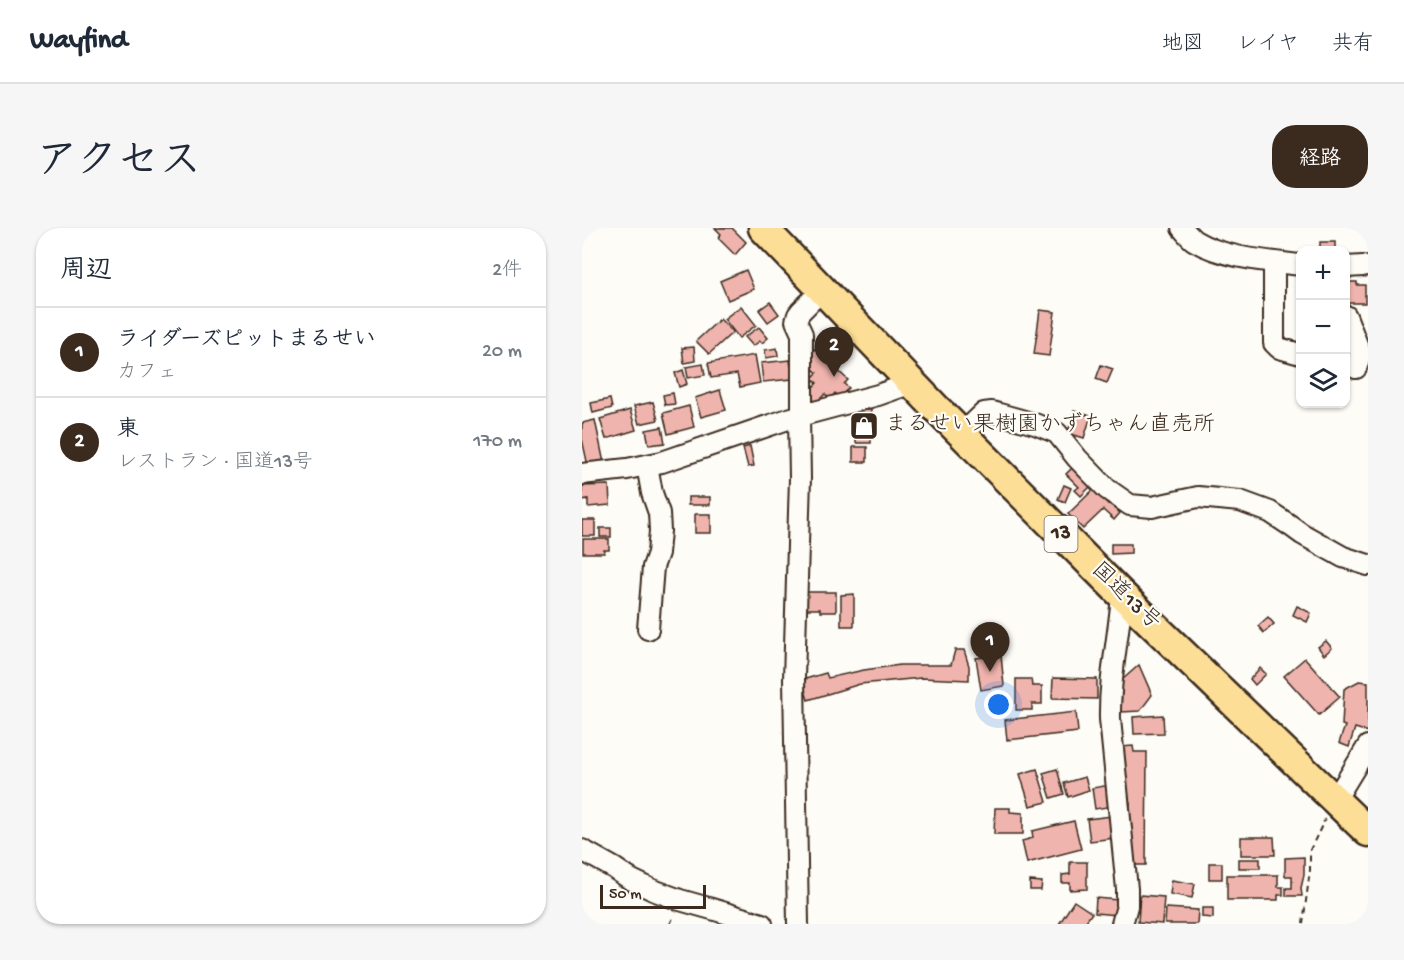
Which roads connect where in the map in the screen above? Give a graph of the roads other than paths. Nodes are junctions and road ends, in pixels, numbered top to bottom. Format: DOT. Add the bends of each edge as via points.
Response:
graph roads {
  1 [pos="763,228"];
  2 [pos="1182,228"];
  3 [pos="1274,262"];
  4 [pos="1296,265"];
  5 [pos="822,290"];
  6 [pos="1350,326"];
  7 [pos="1296,353"];
  8 [pos="1356,368"];
  9 [pos="912,383"];
  10 [pos="800,415"];
  11 [pos="962,434"];
  12 [pos="647,465"];
  13 [pos="582,474"];
  14 [pos="1368,565"];
  15 [pos="1122,595"];
  16 [pos="648,629"];
  17 [pos="1368,746"];
  18 [pos="1335,800"];
  19 [pos="1368,832"];
  20 [pos="582,850"];
  21 [pos="762,924"];
  22 [pos="798,924"];
  23 [pos="1122,924"];
  1 -- 5 [label="highway, 国道13号 / 13"];
  2 -- 3 [label="street" via="1209,248"];
  3 -- 4 [label="street"];
  3 -- 7 [label="street" via="1274,343"];
  5 -- 9 [label="highway, 国道13号 / 13"];
  5 -- 10 [label="street" via="796,321 802,334"];
  6 -- 8 [label="street" via="1360,352"];
  9 -- 10 [label="street"];
  9 -- 11 [label="highway, 国道13号 / 13"];
  10 -- 12 [label="street"];
  10 -- 22 [label="street" via="794,679"];
  11 -- 14 [label="street" via="984,413 1035,424 1057,433 1107,489 1130,506 1152,507 1198,497 1240,501 1270,512 1302,534"];
  11 -- 15 [label="highway, 国道13号 / 13"];
  12 -- 13 [label="street"];
  12 -- 16 [label="street" via="660,531"];
  15 -- 18 [label="highway, 国道13号 / 13"];
  15 -- 23 [label="street" via="1110,719 1127,889"];
  17 -- 18 [label="street"];
  18 -- 19 [label="highway, 国道13号 / 13"];
  20 -- 21 [label="street" via="653,890"];
}
